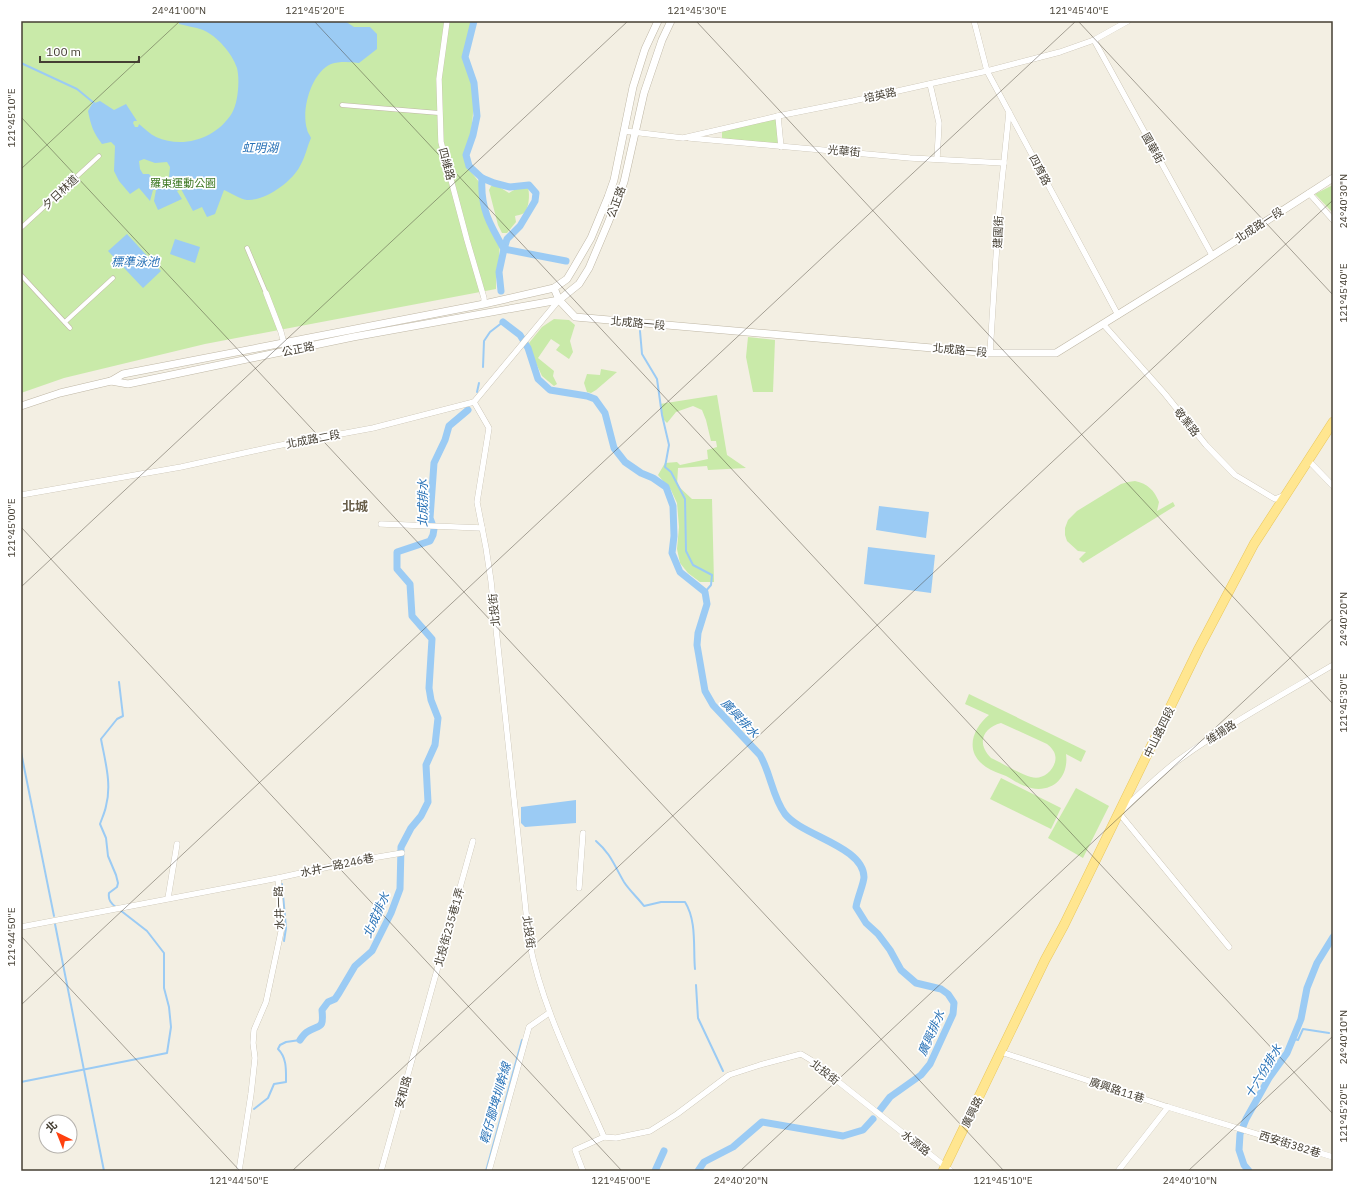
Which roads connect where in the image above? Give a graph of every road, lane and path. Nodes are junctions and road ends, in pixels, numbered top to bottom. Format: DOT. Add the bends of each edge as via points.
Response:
graph roads {
  1 [pos="447,21"];
  2 [pos="658,21"];
  3 [pos="670,21"];
  4 [pos="974,21"];
  5 [pos="1128,21"];
  6 [pos="1094,40"];
  7 [pos="987,71"];
  8 [pos="930,84"];
  9 [pos="342,105"];
  10 [pos="1009,112"];
  11 [pos="439,113"];
  12 [pos="778,116"];
  13 [pos="624,131"];
  14 [pos="635,131"];
  15 [pos="683,138"];
  16 [pos="781,147"];
  17 [pos="99,156"];
  18 [pos="937,159"];
  19 [pos="1004,163"];
  20 [pos="1333,178"];
  21 [pos="1309,193"];
  22 [pos="1333,220"];
  23 [pos="21,228"];
  24 [pos="247,248"];
  25 [pos="1212,255"];
  26 [pos="21,275"];
  27 [pos="113,278"];
  28 [pos="554,288"];
  29 [pos="266,293"];
  30 [pos="559,300"];
  31 [pos="484,304"];
  32 [pos="486,313"];
  33 [pos="1118,315"];
  34 [pos="65,322"];
  35 [pos="1103,324"];
  36 [pos="70,328"];
  37 [pos="284,343"];
  38 [pos="286,352"];
  39 [pos="990,353"];
  40 [pos="111,382"];
  41 [pos="474,402"];
  42 [pos="21,406"];
  43 [pos="1333,422"];
  44 [pos="1308,460"];
  45 [pos="1333,486"];
  46 [pos="1285,494"];
  47 [pos="21,495"];
  48 [pos="380,524"];
  49 [pos="482,528"];
  50 [pos="1333,665"];
  51 [pos="1119,813"];
  52 [pos="583,833"];
  53 [pos="473,841"];
  54 [pos="177,844"];
  55 [pos="402,853"];
  56 [pos="278,878"];
  57 [pos="579,888"];
  58 [pos="168,898"];
  59 [pos="21,927"];
  60 [pos="1229,947"];
  61 [pos="425,1013"];
  62 [pos="549,1013"];
  63 [pos="1001,1052"];
  64 [pos="1168,1107"];
  65 [pos="880,1116"];
  66 [pos="1235,1127"];
  67 [pos="604,1137"];
  68 [pos="1333,1157"];
  69 [pos="947,1169"];
  70 [pos="239,1171"];
  71 [pos="381,1171"];
  72 [pos="489,1171"];
  73 [pos="583,1171"];
  74 [pos="1118,1171"];
  1 -- 11 [label="street, 四維路" via="438,79"];
  2 -- 13 [label="street, 公正路" via="645,49 633,87"];
  3 -- 14 [label="street, 公正路" via="644,92"];
  4 -- 7 [label="street, 四育路"];
  5 -- 6 [label="street, 培英路"];
  6 -- 7 [label="street, 培英路" via="1060,52"];
  6 -- 25 [label="street, 國華街"];
  7 -- 8 [label="street, 培英路"];
  7 -- 10 [label="street, 四育路"];
  8 -- 12 [label="street, 培英路"];
  8 -- 18 [label="street" via="939,123"];
  9 -- 11 [label="street"];
  10 -- 19 [label="street, 建國街"];
  10 -- 33 [label="street, 四育路"];
  11 -- 31 [label="street, 四維路" via="441,142"];
  12 -- 15 [label="street, 培英路"];
  12 -- 16 [label="street"];
  13 -- 14 [label="street, 培英路"];
  13 -- 28 [label="street, 公正路" via="614,180 591,238 567,279"];
  14 -- 15 [label="street, 培英路"];
  14 -- 30 [label="street, 公正路" via="624,182 590,268 579,284"];
  15 -- 16 [label="street, 光華街"];
  16 -- 18 [label="street, 光華街"];
  17 -- 23 [label="street, 夕日林道"];
  18 -- 19 [label="street, 光華街"];
  19 -- 39 [label="street, 建國街"];
  20 -- 21 [label="street, 北成路一段"];
  21 -- 22 [label="street"];
  21 -- 25 [label="street, 北成路一段"];
  24 -- 29 [label="street"];
  25 -- 33 [label="street, 北成路一段"];
  26 -- 34 [label="street"];
  27 -- 34 [label="street"];
  28 -- 30 [label="street, 北成路一段"];
  28 -- 31 [label="street, 公正路"];
  29 -- 37 [label="street"];
  30 -- 32 [label="street, 公正路"];
  30 -- 39 [label="street, 北成路一段" via="575,317"];
  30 -- 41 [label="street"];
  31 -- 32 [label="street"];
  31 -- 37 [label="street, 公正路"];
  32 -- 38 [label="street, 公正路"];
  33 -- 35 [label="street, 北成路一段"];
  34 -- 36 [label="street"];
  35 -- 39 [label="street, 北成路一段" via="1056,353"];
  35 -- 46 [label="street, 敬業路" via="1234,475 1275,499"];
  37 -- 38 [label="street"];
  37 -- 40 [label="street, 公正路" via="122,374"];
  38 -- 40 [label="street, 公正路" via="128,384"];
  40 -- 42 [label="street, 公正路" via="60,393"];
  41 -- 47 [label="street, 北成路二段" via="373,428"];
  41 -- 49 [label="street, 北投街" via="489,428 477,502"];
  43 -- 44 [label="main road, 中山路四段"];
  44 -- 45 [label="street"];
  44 -- 46 [label="main road, 中山路四段"];
  46 -- 51 [label="main road, 中山路四段" via="1254,544 1199,648"];
  48 -- 49 [label="street"];
  49 -- 62 [label="street, 北投街" via="491,581 529,940"];
  50 -- 51 [label="street, 維揚路" via="1180,759"];
  51 -- 60 [label="street"];
  51 -- 63 [label="main road, 中山路四段"];
  52 -- 57 [label="street"];
  53 -- 61 [label="street, 北投街235巷1弄"];
  54 -- 58 [label="street"];
  55 -- 56 [label="street, 水井一路246巷"];
  56 -- 58 [label="street, 水井一路"];
  56 -- 70 [label="street, 水井一路" via="282,927 266,1002 254,1030 251,1094"];
  58 -- 59 [label="street, 水井一路"];
  61 -- 71 [label="street, 安和路"];
  62 -- 67 [label="street, 北投街"];
  62 -- 72 [label="street" via="529,1027"];
  63 -- 64 [label="street, 廣興路11巷"];
  63 -- 69 [label="main road, 廣興路"];
  64 -- 66 [label="street, 廣興路11巷"];
  64 -- 74 [label="street"];
  65 -- 67 [label="street, 北投街" via="802,1054 729,1075 650,1131 616,1138"];
  65 -- 69 [label="street, 水源路"];
  66 -- 68 [label="street, 西安街382巷"];
  67 -- 73 [label="street" via="575,1150"];
}
